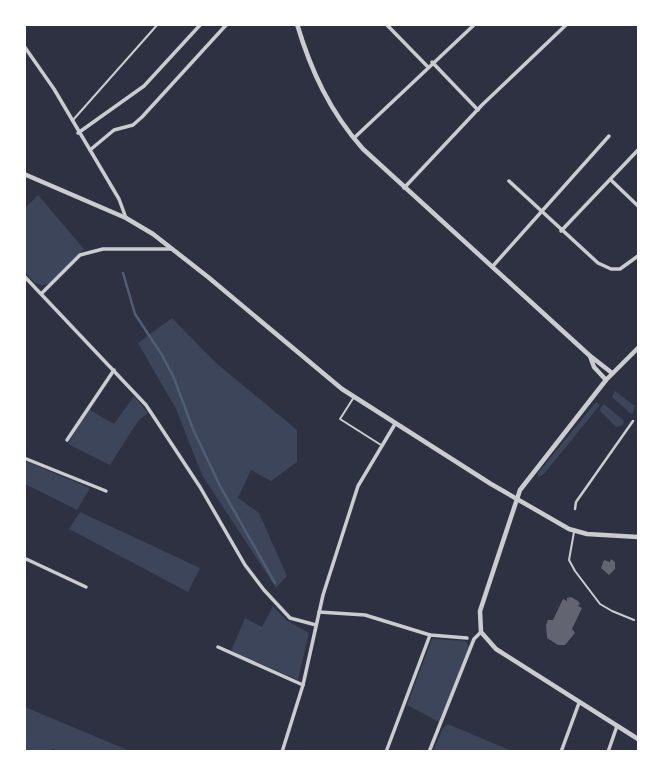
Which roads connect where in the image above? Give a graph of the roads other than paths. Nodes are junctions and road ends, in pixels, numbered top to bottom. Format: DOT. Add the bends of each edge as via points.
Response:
graph roads {
  1 [pos="158,24"];
  2 [pos="201,24"];
  3 [pos="227,24"];
  4 [pos="297,24"];
  5 [pos="386,24"];
  6 [pos="475,24"];
  7 [pos="568,24"];
  8 [pos="24,46"];
  9 [pos="432,62"];
  10 [pos="428,67"];
  11 [pos="478,110"];
  12 [pos="72,120"];
  13 [pos="78,133"];
  14 [pos="609,136"];
  15 [pos="354,139"];
  16 [pos="90,150"];
  17 [pos="639,150"];
  18 [pos="24,174"];
  19 [pos="611,180"];
  20 [pos="509,181"];
  21 [pos="404,188"];
  22 [pos="639,206"];
  23 [pos="540,211"];
  24 [pos="126,218"];
  25 [pos="561,231"];
  26 [pos="174,249"];
  27 [pos="639,256"];
  28 [pos="492,267"];
  29 [pos="24,276"];
  30 [pos="42,293"];
  31 [pos="639,348"];
  32 [pos="589,355"];
  33 [pos="636,355"];
  34 [pos="114,370"];
  35 [pos="612,373"];
  36 [pos="606,380"];
  37 [pos="354,397"];
  38 [pos="633,421"];
  39 [pos="396,424"];
  40 [pos="68,440"];
  41 [pos="382,445"];
  42 [pos="24,458"];
  43 [pos="106,491"];
  44 [pos="517,498"];
  45 [pos="575,509"];
  46 [pos="575,531"];
  47 [pos="639,537"];
  48 [pos="24,558"];
  49 [pos="86,587"];
  50 [pos="319,612"];
  51 [pos="634,620"];
  52 [pos="316,625"];
  53 [pos="481,632"];
  54 [pos="429,635"];
  55 [pos="467,638"];
  56 [pos="218,647"];
  57 [pos="303,685"];
  58 [pos="579,703"];
  59 [pos="617,726"];
  60 [pos="639,739"];
  61 [pos="282,751"];
  62 [pos="386,751"];
  63 [pos="429,751"];
  64 [pos="561,751"];
  65 [pos="608,751"];
  1 -- 12 [label="lane"];
  2 -- 13 [label="street" via="144,86"];
  3 -- 16 [label="street" via="142,117 114,130"];
  4 -- 15 [label="street" via="323,93"];
  5 -- 10 [label="street"];
  6 -- 9 [label="street"];
  7 -- 11 [label="street"];
  8 -- 12 [label="street"];
  9 -- 10 [label="street"];
  9 -- 11 [label="street"];
  10 -- 15 [label="street"];
  11 -- 21 [label="street"];
  12 -- 13 [label="street"];
  13 -- 16 [label="street"];
  14 -- 23 [label="street"];
  15 -- 21 [label="street"];
  16 -- 24 [label="street"];
  17 -- 19 [label="street"];
  18 -- 24 [label="street"];
  19 -- 22 [label="street"];
  19 -- 25 [label="street"];
  20 -- 23 [label="street"];
  21 -- 28 [label="street"];
  23 -- 25 [label="street"];
  23 -- 28 [label="street"];
  24 -- 26 [label="street"];
  25 -- 27 [label="street" via="604,267 620,269"];
  26 -- 30 [label="street" via="103,249 80,255"];
  26 -- 37 [label="street"];
  28 -- 32 [label="street"];
  29 -- 30 [label="street"];
  30 -- 34 [label="street"];
  31 -- 33 [label="street"];
  32 -- 35 [label="street"];
  32 -- 36 [label="street"];
  33 -- 35 [label="street"];
  34 -- 40 [label="street"];
  34 -- 52 [label="street" via="146,405 264,590 290,618"];
  35 -- 36 [label="street"];
  36 -- 44 [label="street" via="533,470"];
  37 -- 39 [label="street"];
  37 -- 41 [label="lane" via="340,419"];
  38 -- 45 [label="street"];
  39 -- 41 [label="street"];
  39 -- 44 [label="street"];
  41 -- 50 [label="street" via="358,486"];
  42 -- 43 [label="street"];
  44 -- 46 [label="street"];
  44 -- 53 [label="street" via="480,611"];
  46 -- 47 [label="street"];
  46 -- 51 [label="lane" via="569,560 575,571 600,604"];
  48 -- 49 [label="street"];
  50 -- 52 [label="street"];
  50 -- 54 [label="street" via="365,615"];
  52 -- 57 [label="street"];
  53 -- 58 [label="street" via="496,649"];
  53 -- 63 [label="street" via="474,639"];
  54 -- 55 [label="street"];
  54 -- 62 [label="street"];
  56 -- 57 [label="street"];
  57 -- 61 [label="street"];
  58 -- 59 [label="street"];
  58 -- 64 [label="street"];
  59 -- 60 [label="street"];
  59 -- 65 [label="street"];
}
